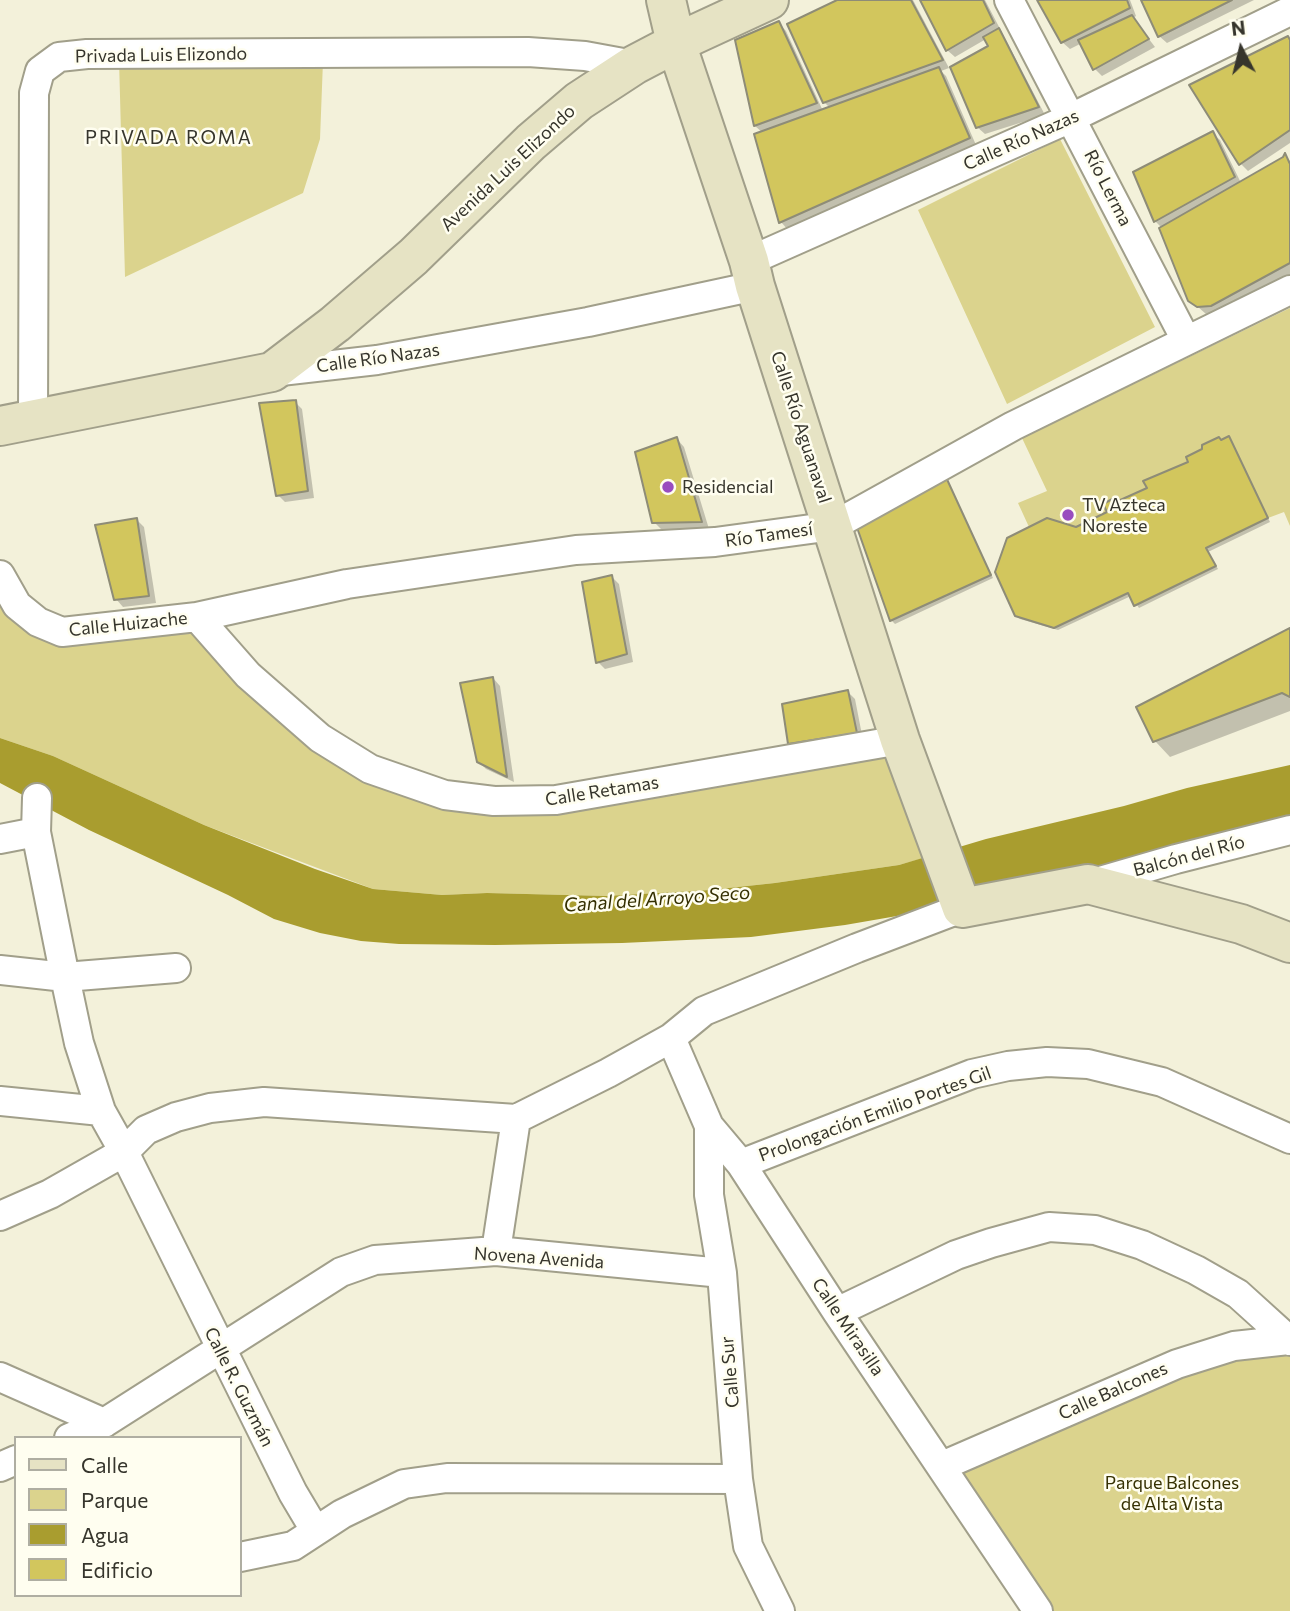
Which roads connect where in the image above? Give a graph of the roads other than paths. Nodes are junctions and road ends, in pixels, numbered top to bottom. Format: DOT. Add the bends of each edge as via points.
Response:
graph roads {
  1 [pos="666,0"];
  2 [pos="769,0"];
  3 [pos="1009,0"];
  4 [pos="1290,11"];
  5 [pos="676,43"];
  6 [pos="634,65"];
  7 [pos="1071,118"];
  8 [pos="752,273"];
  9 [pos="1290,290"];
  10 [pos="1186,340"];
  11 [pos="272,372"];
  12 [pos="17,422"];
  13 [pos="833,526"];
  14 [pos="0,575"];
  15 [pos="197,617"];
  16 [pos="900,740"];
  17 [pos="37,798"];
  18 [pos="1290,830"];
  19 [pos="36,832"];
  20 [pos="0,839"];
  21 [pos="1088,884"];
  22 [pos="961,903"];
  23 [pos="1290,943"];
  24 [pos="176,968"];
  25 [pos="0,970"];
  26 [pos="65,977"];
  27 [pos="671,1038"];
  28 [pos="0,1101"];
  29 [pos="101,1111"];
  30 [pos="516,1119"];
  31 [pos="709,1126"];
  32 [pos="1290,1139"];
  33 [pos="124,1152"];
  34 [pos="741,1164"];
  35 [pos="0,1216"];
  36 [pos="496,1251"];
  37 [pos="722,1273"];
  38 [pos="837,1312"];
  39 [pos="1290,1340"];
  40 [pos="219,1348"];
  41 [pos="0,1377"];
  42 [pos="104,1423"];
  43 [pos="74,1436"];
  44 [pos="942,1466"];
  45 [pos="738,1479"];
  46 [pos="315,1530"];
  47 [pos="242,1557"];
  48 [pos="780,1611"];
  49 [pos="1038,1611"];
  1 -- 5 [label="street, Calle Río Aguanaval"];
  2 -- 5 [label="street, Avenida Luis Elizondo"];
  3 -- 7 [label="street, Río Lerma"];
  4 -- 7 [label="street, Calle Río Nazas"];
  5 -- 6 [label="street, Avenida Luis Elizondo"];
  5 -- 8 [label="street, Calle Río Aguanaval"];
  6 -- 11 [label="street, Avenida Luis Elizondo" via="579,101 413,257"];
  6 -- 12 [label="street, Privada Luis Elizondo" via="528,52 59,57 40,71 34,93"];
  7 -- 8 [label="street, Calle Río Nazas"];
  7 -- 10 [label="street, Río Lerma"];
  8 -- 11 [label="street, Calle Río Nazas" via="536,332 377,360"];
  8 -- 13 [label="street, Calle Río Aguanaval"];
  9 -- 10 [label="street, Río Tamesí"];
  10 -- 13 [label="street, Río Tamesí" via="1013,426"];
  11 -- 12 [label="street, Calle Río Nazas"];
  13 -- 15 [label="street, Río Tamesí" via="715,542 576,550 512,559 347,584"];
  13 -- 16 [label="street, Calle Río Aguanaval"];
  14 -- 15 [label="street, Calle Huizache" via="17,604 38,622 62,632"];
  15 -- 16 [label="street, Calle Retamas" via="248,675 320,738 370,769 445,795 494,801 556,800"];
  16 -- 22 [label="street, Calle Río Aguanaval"];
  17 -- 19 [label="street, Calle R. Guzmán"];
  18 -- 21 [label="street, Balcón del Río"];
  19 -- 20 [label="street"];
  19 -- 26 [label="street, Calle R. Guzmán"];
  21 -- 22 [label="street"];
  21 -- 23 [label="street" via="1241,924"];
  22 -- 27 [label="street" via="704,1011"];
  24 -- 26 [label="street"];
  25 -- 26 [label="street"];
  26 -- 29 [label="street, Calle R. Guzmán" via="79,1043"];
  27 -- 30 [label="street"];
  27 -- 31 [label="street, Calle Mirasilla"];
  28 -- 29 [label="street"];
  29 -- 33 [label="street, Calle R. Guzmán"];
  30 -- 33 [label="street" via="264,1102 176,1117 146,1130"];
  30 -- 36 [label="street"];
  31 -- 34 [label="street, Calle Mirasilla"];
  31 -- 37 [label="street, Calle Sur" via="709,1195"];
  32 -- 34 [label="street, Prolongación Emilio Portes Gil" via="1162,1082 1088,1064 1047,1062 972,1074"];
  33 -- 35 [label="street"];
  33 -- 40 [label="street, Calle R. Guzmán"];
  34 -- 38 [label="street, Calle Mirasilla"];
  36 -- 37 [label="street, Novena Avenida"];
  36 -- 40 [label="street, Novena Avenida" via="375,1260 341,1272"];
  37 -- 45 [label="street, Calle Sur"];
  38 -- 39 [label="street" via="956,1255 1049,1227 1095,1230 1142,1244 1238,1294"];
  38 -- 44 [label="street, Calle Mirasilla"];
  39 -- 44 [label="street, Calle Balcones" via="1234,1346 1177,1363"];
  40 -- 42 [label="street, Novena Avenida"];
  40 -- 46 [label="street, Calle R. Guzmán"];
  41 -- 42 [label="street"];
  42 -- 43 [label="street, Novena Avenida"];
  44 -- 49 [label="street, Calle Mirasilla"];
  45 -- 46 [label="street" via="447,1478 404,1484"];
  45 -- 48 [label="street, Calle Sur" via="748,1546"];
  46 -- 47 [label="street" via="293,1546"];
}
